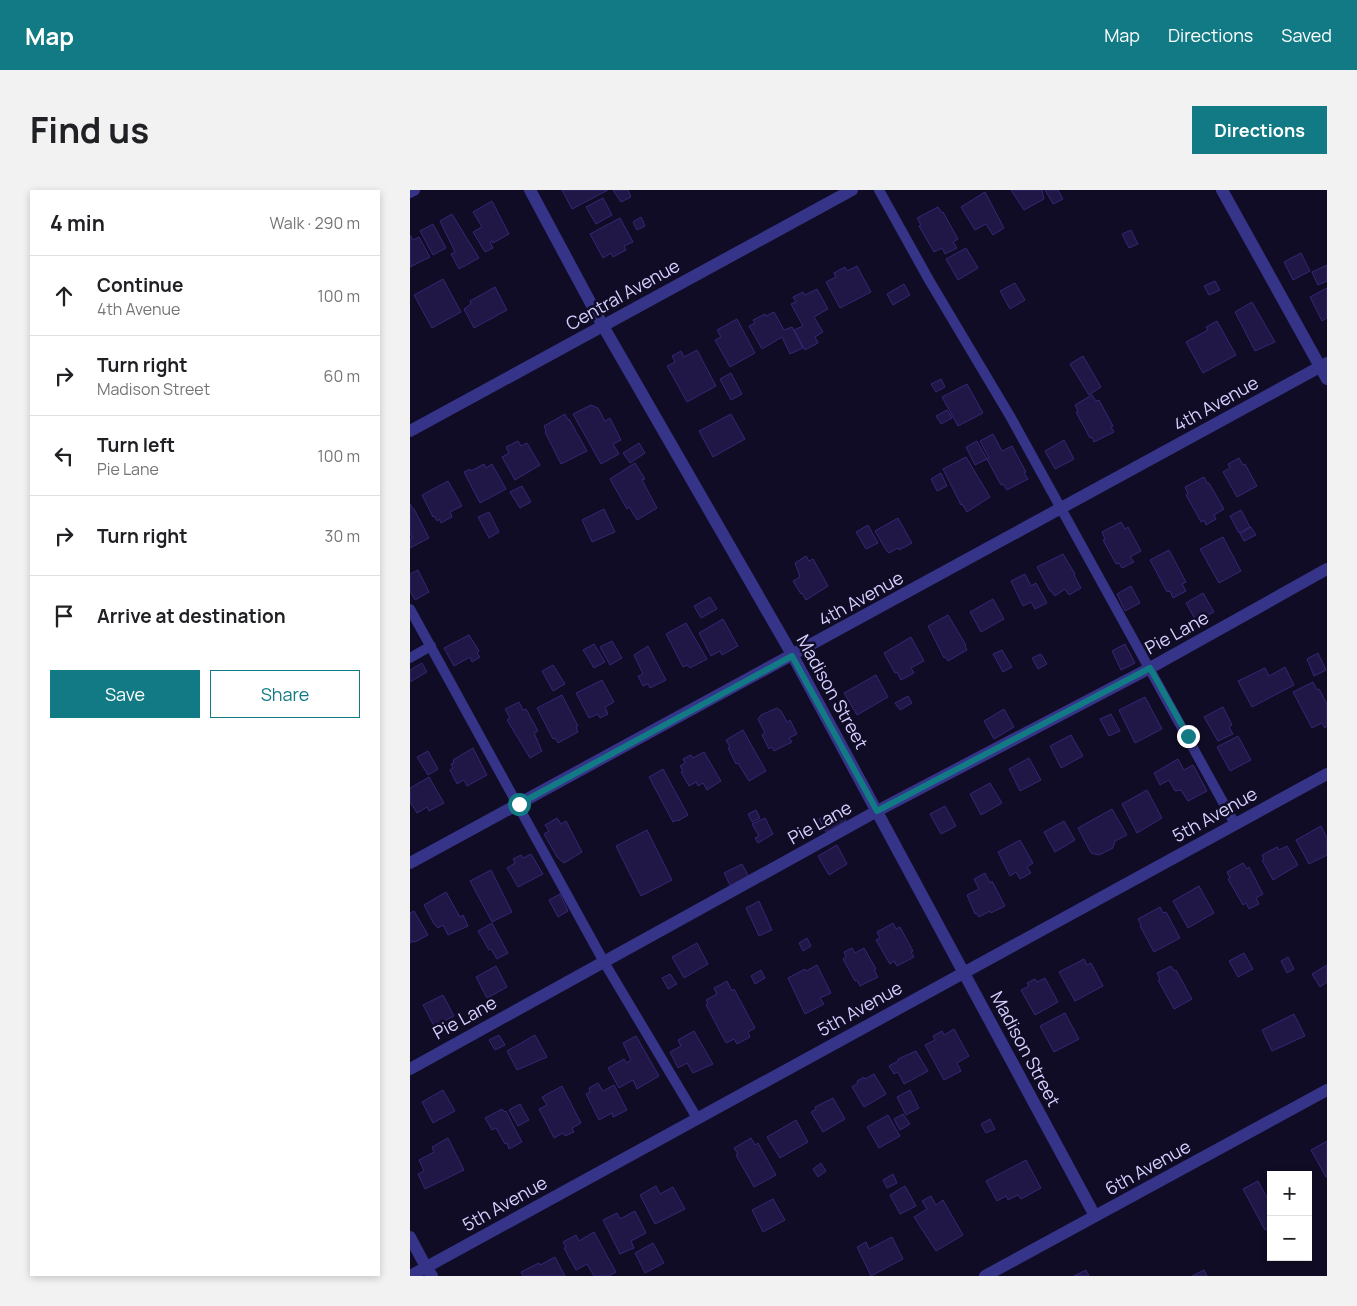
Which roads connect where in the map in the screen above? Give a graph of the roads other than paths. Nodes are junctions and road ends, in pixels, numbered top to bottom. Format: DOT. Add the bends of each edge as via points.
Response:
graph roads {
  1 [pos="414,190"];
  2 [pos="530,190"];
  3 [pos="852,190"];
  4 [pos="880,190"];
  5 [pos="1222,190"];
  6 [pos="410,192"];
  7 [pos="603,326"];
  8 [pos="1324,365"];
  9 [pos="1327,379"];
  10 [pos="410,430"];
  11 [pos="1060,509"];
  12 [pos="1327,569"];
  13 [pos="410,609"];
  14 [pos="431,646"];
  15 [pos="792,656"];
  16 [pos="410,658"];
  17 [pos="1150,668"];
  18 [pos="1327,774"];
  19 [pos="519,804"];
  20 [pos="877,811"];
  21 [pos="1235,824"];
  22 [pos="410,863"];
  23 [pos="604,962"];
  24 [pos="964,972"];
  25 [pos="410,1069"];
  26 [pos="1327,1090"];
  27 [pos="697,1118"];
  28 [pos="1095,1216"];
  29 [pos="410,1237"];
  30 [pos="429,1271"];
  31 [pos="410,1276"];
  32 [pos="985,1276"];
  1 -- 6 [label="street"];
  2 -- 7 [label="street, Madison Street"];
  3 -- 7 [label="street, Central Avenue"];
  4 -- 11 [label="lane"];
  5 -- 8 [label="street"];
  7 -- 10 [label="street, Central Avenue"];
  7 -- 15 [label="street, Madison Street"];
  8 -- 9 [label="street"];
  8 -- 11 [label="street, 4th Avenue"];
  11 -- 15 [label="street, 4th Avenue"];
  11 -- 17 [label="lane"];
  12 -- 17 [label="street, Pie Lane"];
  13 -- 14 [label="lane"];
  14 -- 16 [label="lane"];
  14 -- 19 [label="lane"];
  15 -- 19 [label="street, 4th Avenue"];
  15 -- 20 [label="street, Madison Street"];
  17 -- 20 [label="street, Pie Lane"];
  17 -- 21 [label="lane"];
  18 -- 21 [label="street, 5th Avenue"];
  19 -- 22 [label="street, 4th Avenue"];
  19 -- 23 [label="lane"];
  20 -- 23 [label="street, Pie Lane"];
  20 -- 24 [label="street, Madison Street"];
  21 -- 24 [label="street, 5th Avenue"];
  23 -- 25 [label="street, Pie Lane"];
  23 -- 27 [label="lane"];
  24 -- 27 [label="street, 5th Avenue"];
  24 -- 28 [label="street, Madison Street"];
  26 -- 28 [label="street, 6th Avenue"];
  27 -- 30 [label="street, 5th Avenue"];
  28 -- 32 [label="street, 6th Avenue"];
  29 -- 30 [label="street"];
  30 -- 31 [label="street, 5th Avenue"];
}
